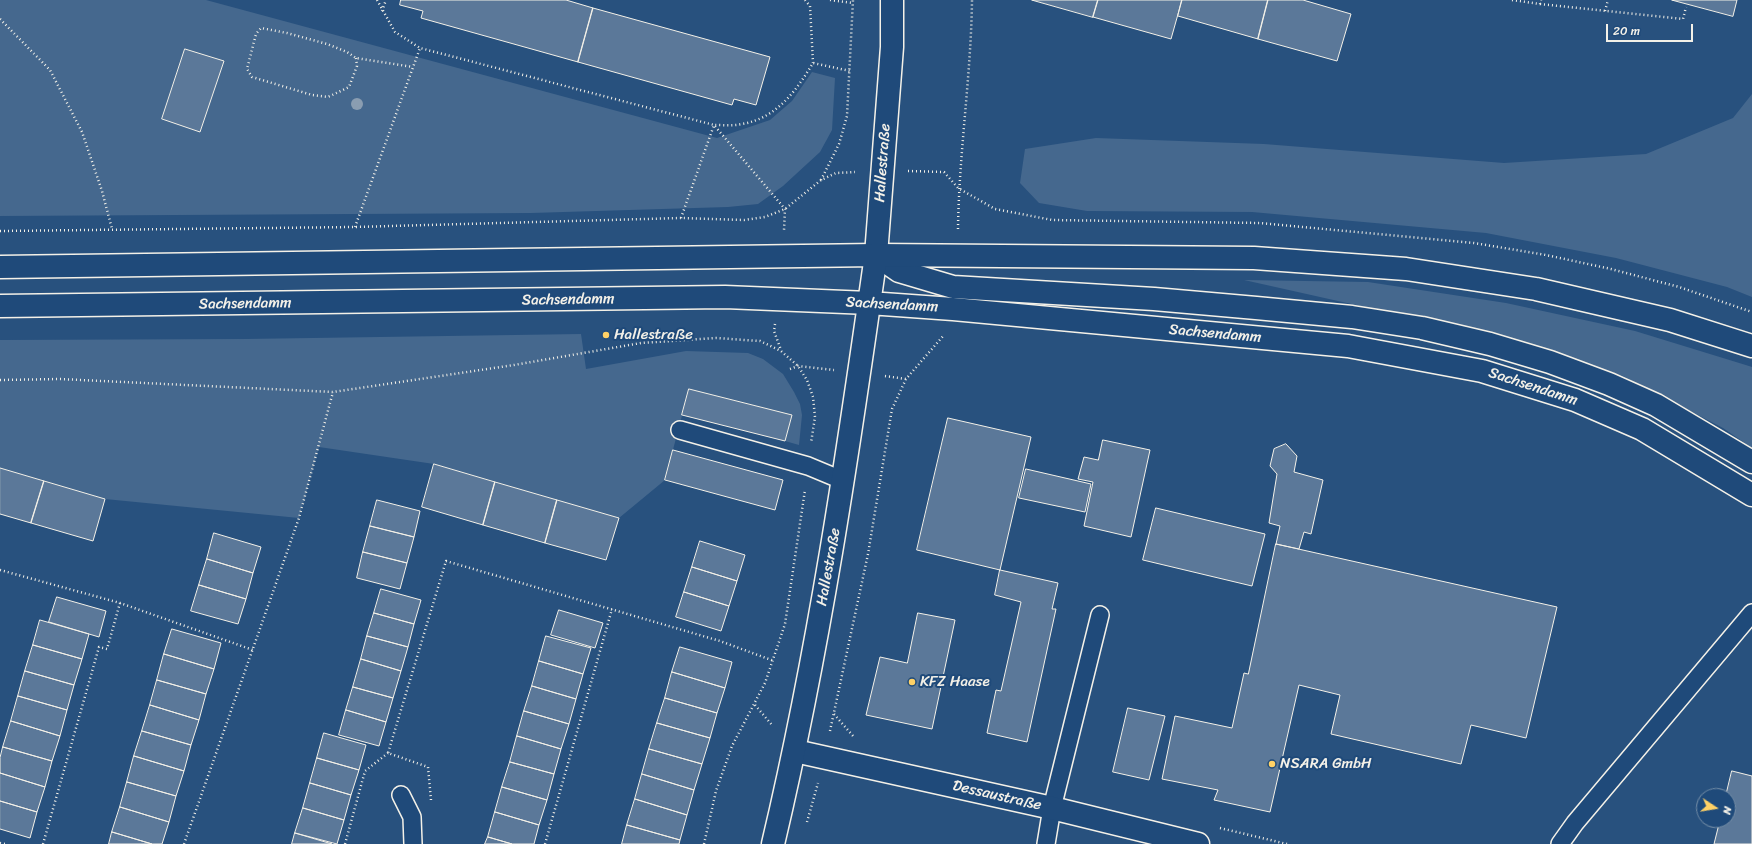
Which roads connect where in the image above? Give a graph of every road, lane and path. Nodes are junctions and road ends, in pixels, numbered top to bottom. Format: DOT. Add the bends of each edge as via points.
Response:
graph roads {
  1 [pos="377,0"];
  2 [pos="386,0"];
  3 [pos="805,0"];
  4 [pos="830,0"];
  5 [pos="892,0"];
  6 [pos="972,0"];
  7 [pos="1512,0"];
  8 [pos="1541,0"];
  9 [pos="1608,0"];
  10 [pos="853,2"];
  11 [pos="1540,4"];
  12 [pos="1686,7"];
  13 [pos="1605,11"];
  14 [pos="382,12"];
  15 [pos="0,19"];
  16 [pos="420,48"];
  17 [pos="356,58"];
  18 [pos="814,64"];
  19 [pos="413,67"];
  20 [pos="850,71"];
  21 [pos="714,125"];
  22 [pos="882,171"];
  23 [pos="822,180"];
  24 [pos="785,209"];
  25 [pos="681,218"];
  26 [pos="355,227"];
  27 [pos="112,229"];
  28 [pos="0,230"];
  29 [pos="784,233"];
  30 [pos="876,255"];
  31 [pos="957,255"];
  32 [pos="0,267"];
  33 [pos="869,303"];
  34 [pos="0,306"];
  35 [pos="953,309"];
  36 [pos="774,331"];
  37 [pos="1752,346"];
  38 [pos="781,350"];
  39 [pos="798,366"];
  40 [pos="790,368"];
  41 [pos="826,369"];
  42 [pos="891,377"];
  43 [pos="906,379"];
  44 [pos="0,380"];
  45 [pos="333,392"];
  46 [pos="680,430"];
  47 [pos="1752,462"];
  48 [pos="808,466"];
  49 [pos="844,481"];
  50 [pos="1752,494"];
  51 [pos="0,570"];
  52 [pos="120,603"];
  53 [pos="612,609"];
  54 [pos="1752,613"];
  55 [pos="1100,615"];
  56 [pos="253,650"];
  57 [pos="774,661"];
  58 [pos="834,714"];
  59 [pos="858,740"];
  60 [pos="795,751"];
  61 [pos="388,753"];
  62 [pos="824,758"];
  63 [pos="401,795"];
  64 [pos="431,808"];
  65 [pos="1052,808"];
  66 [pos="805,830"];
  67 [pos="0,843"];
  68 [pos="5,844"];
  69 [pos="43,844"];
  70 [pos="184,844"];
  71 [pos="346,844"];
  72 [pos="413,844"];
  73 [pos="545,844"];
  74 [pos="704,844"];
  75 [pos="773,844"];
  76 [pos="1046,844"];
  77 [pos="1198,844"];
  78 [pos="1560,844"];
  1 -- 14 [label="path"];
  2 -- 14 [label="path"];
  3 -- 18 [label="path" via="810,6"];
  4 -- 10 [label="path"];
  5 -- 22 [label="street, Hallestraße" via="892,46"];
  6 -- 31 [label="path" via="967,101 958,188"];
  7 -- 11 [label="path"];
  8 -- 11 [label="path"];
  9 -- 13 [label="path"];
  10 -- 20 [label="path"];
  11 -- 13 [label="path"];
  12 -- 13 [label="path" via="1683,19"];
  14 -- 16 [label="path" via="395,32"];
  15 -- 27 [label="path" via="50,70 82,132"];
  16 -- 19 [label="path"];
  16 -- 21 [label="path"];
  17 -- 17 [label="path" via="327,44 261,28 256,34 247,69 252,77 276,86 328,97 349,87 357,66"];
  17 -- 19 [label="path"];
  18 -- 20 [label="path"];
  18 -- 21 [label="path" via="789,98 771,114 742,124"];
  19 -- 26 [label="path"];
  20 -- 23 [label="path" via="847,116 839,144"];
  21 -- 24 [label="path"];
  21 -- 25 [label="path"];
  22 -- 23 [label="path" via="836,173"];
  22 -- 30 [label="street, Hallestraße"];
  23 -- 24 [label="path"];
  24 -- 25 [label="path" via="764,217 744,220"];
  24 -- 29 [label="path"];
  25 -- 26 [label="path"];
  26 -- 27 [label="path"];
  27 -- 28 [label="path"];
  30 -- 31 [label="street"];
  30 -- 32 [label="street"];
  30 -- 33 [label="street, Hallestraße"];
  30 -- 47 [label="street, Sachsendamm" via="898,271 953,287 1154,299 1352,317 1422,328 1490,344 1550,362 1656,405"];
  31 -- 37 [label="street" via="1254,258 1406,270 1522,286 1604,303 1700,328"];
  33 -- 34 [label="street, Sachsendamm" via="726,298"];
  33 -- 35 [label="street, Sachsendamm"];
  33 -- 49 [label="street, Hallestraße"];
  35 -- 43 [label="path" via="950,328"];
  35 -- 50 [label="street, Sachsendamm" via="1348,346 1482,371 1575,400 1642,429"];
  36 -- 38 [label="path"];
  38 -- 39 [label="path"];
  38 -- 45 [label="path" via="760,341 716,338 641,343"];
  39 -- 40 [label="path"];
  39 -- 41 [label="path"];
  39 -- 48 [label="path" via="807,380 813,397 815,417"];
  42 -- 43 [label="path"];
  43 -- 58 [label="path" via="892,409 868,554"];
  44 -- 45 [label="path" via="60,378"];
  45 -- 56 [label="path" via="299,518"];
  46 -- 48 [label="lane"];
  48 -- 49 [label="lane"];
  48 -- 57 [label="path" via="785,624"];
  49 -- 60 [label="street, Hallestraße"];
  51 -- 52 [label="path"];
  52 -- 56 [label="path"];
  52 -- 69 [label="path" via="106,649 99,647"];
  53 -- 57 [label="path" via="720,641"];
  53 -- 61 [label="path" via="446,562"];
  53 -- 73 [label="path"];
  54 -- 78 [label="lane"];
  55 -- 65 [label="lane"];
  56 -- 70 [label="path"];
  57 -- 74 [label="path" via="755,705 732,746 716,791"];
  58 -- 59 [label="path"];
  58 -- 62 [label="path"];
  60 -- 62 [label="street, Dessaustraße"];
  60 -- 75 [label="street, Hallestraße"];
  61 -- 64 [label="path" via="428,767 431,779"];
  61 -- 71 [label="path" via="365,771"];
  62 -- 65 [label="street, Dessaustraße"];
  62 -- 66 [label="path"];
  63 -- 72 [label="lane" via="412,817"];
  65 -- 76 [label="lane"];
  65 -- 77 [label="street, Dessaustraße"];
  67 -- 68 [label="path"];
}
